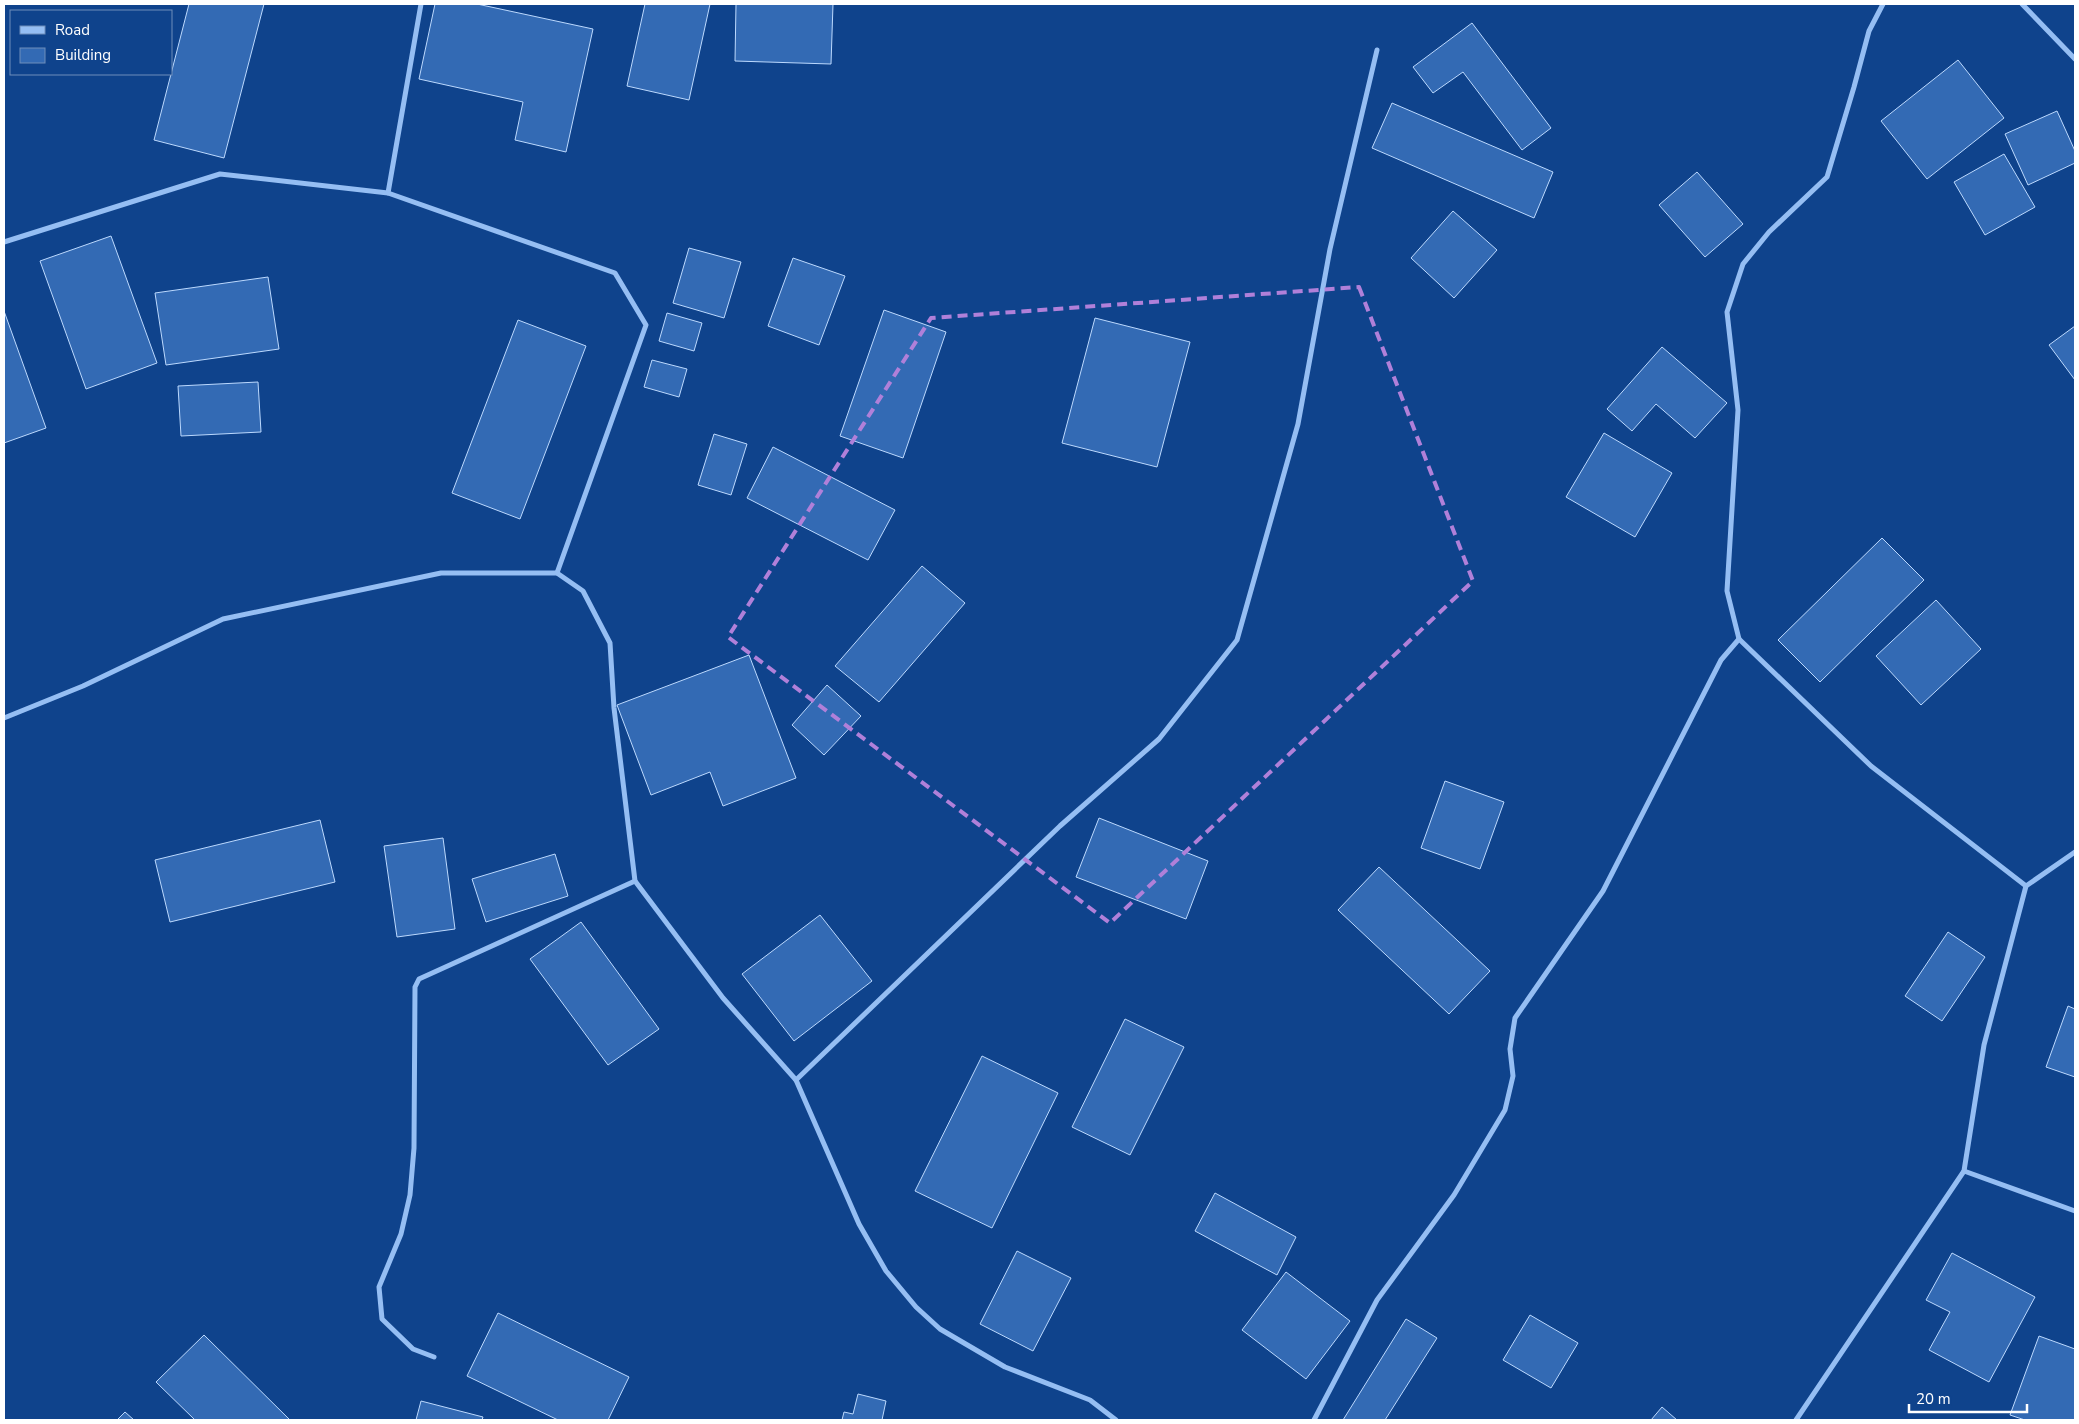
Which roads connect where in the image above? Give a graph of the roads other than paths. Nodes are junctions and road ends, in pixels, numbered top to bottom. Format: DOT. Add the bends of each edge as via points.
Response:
graph roads {
  1 [pos="421,4"];
  2 [pos="1883,4"];
  3 [pos="2022,4"];
  4 [pos="1377,50"];
  5 [pos="2075,59"];
  6 [pos="388,194"];
  7 [pos="4,242"];
  8 [pos="557,573"];
  9 [pos="1738,639"];
  10 [pos="4,718"];
  11 [pos="2075,852"];
  12 [pos="635,881"];
  13 [pos="2026,886"];
  14 [pos="796,1080"];
  15 [pos="1964,1170"];
  16 [pos="2075,1211"];
  17 [pos="434,1357"];
  18 [pos="1116,1420"];
  19 [pos="1314,1420"];
  20 [pos="1796,1420"];
  1 -- 6 [label="street"];
  2 -- 9 [label="street" via="1869,32 1827,177 1769,232 1743,264 1727,312 1738,410 1727,591"];
  3 -- 5 [label="street"];
  4 -- 14 [label="street" via="1330,250 1298,424 1237,640 1159,739 1060,826"];
  6 -- 7 [label="street" via="220,174"];
  6 -- 8 [label="street" via="615,272 646,325"];
  8 -- 10 [label="street" via="441,573 223,619 83,686"];
  8 -- 12 [label="street" via="583,591 610,643 614,708"];
  9 -- 13 [label="street" via="1871,766"];
  9 -- 19 [label="street" via="1720,660 1602,890 1515,1018 1510,1049 1512,1076 1505,1110 1454,1195 1377,1300"];
  11 -- 13 [label="street"];
  12 -- 14 [label="street" via="723,998"];
  12 -- 17 [label="street" via="419,979 415,987 414,1148 410,1195 401,1234 379,1287 382,1319 413,1349"];
  13 -- 15 [label="street" via="1984,1045"];
  14 -- 18 [label="street" via="860,1224 886,1271 916,1307 940,1328 1005,1367 1090,1400"];
  15 -- 16 [label="street"];
  15 -- 20 [label="street"];
}
